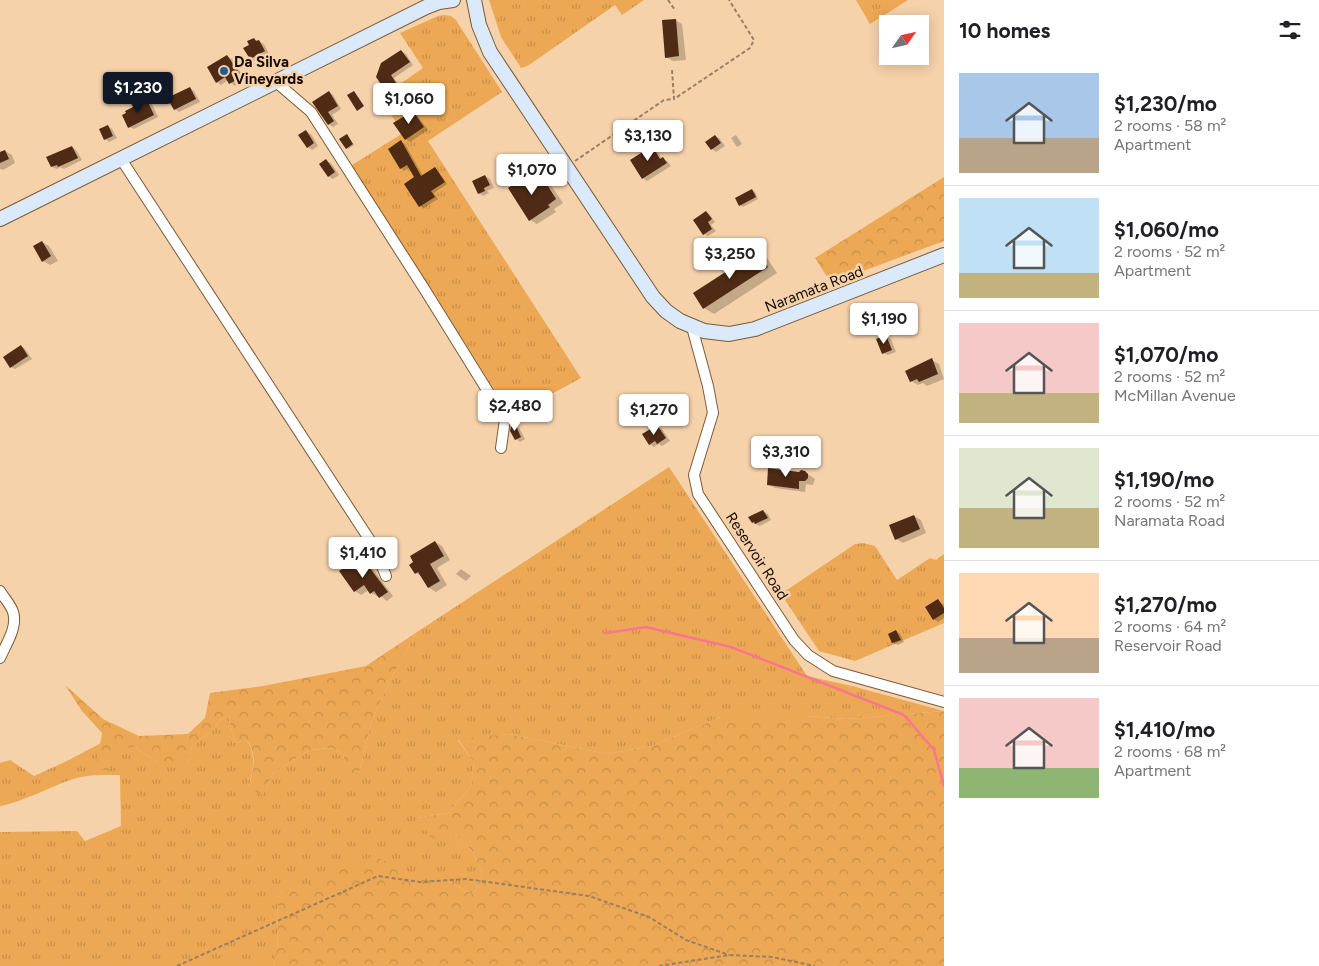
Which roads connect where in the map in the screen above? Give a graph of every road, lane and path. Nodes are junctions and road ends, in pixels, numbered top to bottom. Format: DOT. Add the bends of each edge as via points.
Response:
graph roads {
  1 [pos="453,0"];
  2 [pos="474,0"];
  3 [pos="668,0"];
  4 [pos="728,0"];
  5 [pos="675,10"];
  6 [pos="672,70"];
  7 [pos="276,82"];
  8 [pos="674,98"];
  9 [pos="122,159"];
  10 [pos="567,166"];
  11 [pos="0,219"];
  12 [pos="944,255"];
  13 [pos="692,327"];
  14 [pos="501,448"];
  15 [pos="386,576"];
  16 [pos="0,591"];
  17 [pos="0,658"];
  18 [pos="944,702"];
  19 [pos="729,955"];
  20 [pos="177,966"];
  21 [pos="659,966"];
  22 [pos="815,966"];
  1 -- 7 [label="main road" via="426,7"];
  2 -- 10 [label="main road, Naramata Road" via="479,25 490,52"];
  3 -- 5 [label="path"];
  4 -- 8 [label="path" via="754,40 750,48"];
  6 -- 8 [label="path"];
  7 -- 9 [label="main road"];
  7 -- 14 [label="street" via="311,112 505,420"];
  8 -- 10 [label="path" via="664,100"];
  9 -- 11 [label="main road"];
  9 -- 15 [label="street" via="373,545"];
  10 -- 13 [label="main road, Naramata Road" via="653,298 666,311"];
  12 -- 13 [label="main road, Naramata Road" via="756,329 717,334"];
  13 -- 18 [label="street, Reservoir Road" via="713,413 694,475 698,494 794,640 808,655 833,671"];
  16 -- 17 [label="street" via="13,611 15,621"];
  19 -- 20 [label="path" via="686,940 649,917 589,896 466,879 420,882 378,876"];
  19 -- 21 [label="path"];
  19 -- 22 [label="path" via="772,957"];
}
